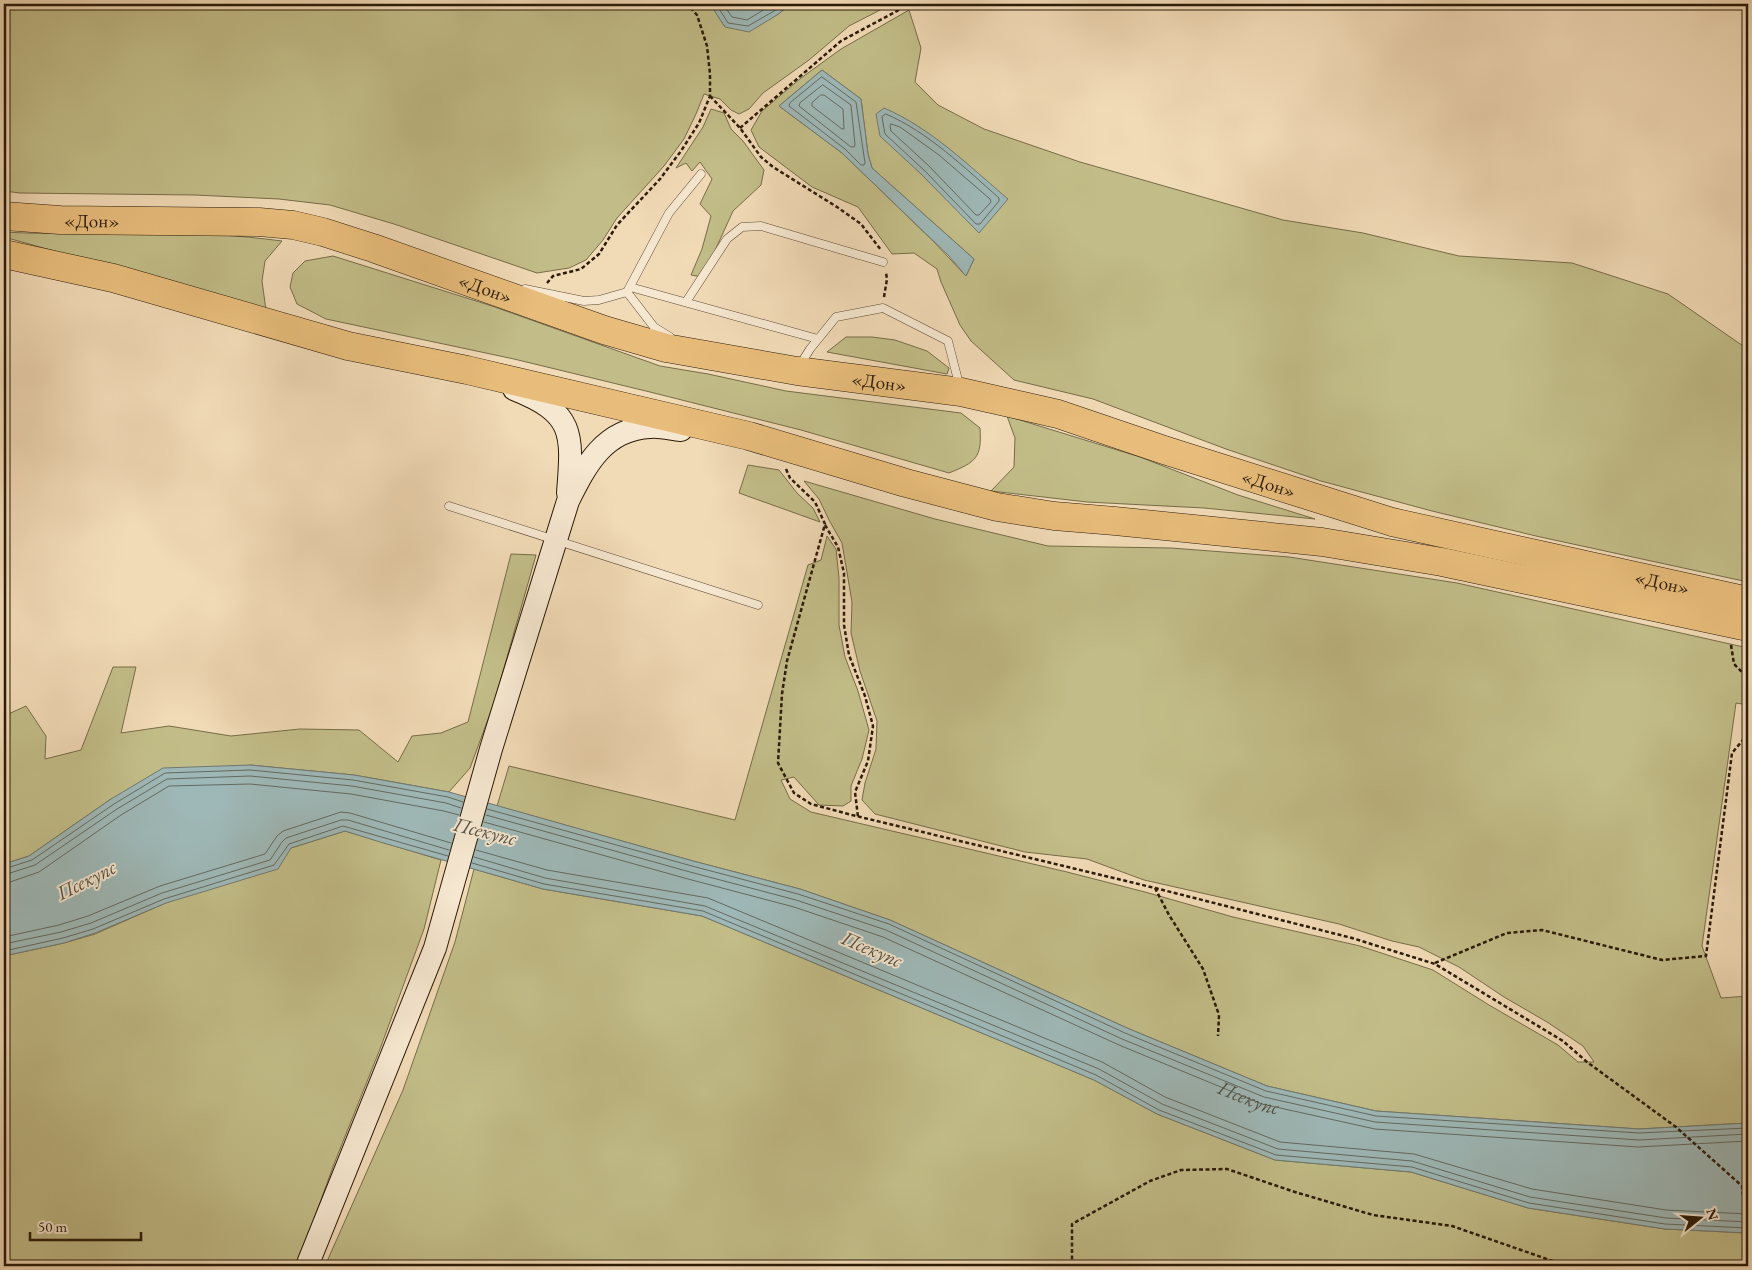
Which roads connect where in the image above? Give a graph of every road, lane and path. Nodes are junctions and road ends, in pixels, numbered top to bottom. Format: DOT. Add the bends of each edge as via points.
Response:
graph roads {
  1 [pos="687,4"];
  2 [pos="910,4"];
  3 [pos="710,96"];
  4 [pos="740,128"];
  5 [pos="701,174"];
  6 [pos="4,216"];
  7 [pos="4,254"];
  8 [pos="884,262"];
  9 [pos="449,274"];
  10 [pos="496,283"];
  11 [pos="515,287"];
  12 [pos="628,290"];
  13 [pos="540,292"];
  14 [pos="686,302"];
  15 [pos="883,308"];
  16 [pos="818,339"];
  17 [pos="753,363"];
  18 [pos="467,370"];
  19 [pos="797,370"];
  20 [pos="961,392"];
  21 [pos="761,439"];
  22 [pos="568,501"];
  23 [pos="449,506"];
  24 [pos="825,524"];
  25 [pos="556,540"];
  26 [pos="758,605"];
  27 [pos="1745,617"];
  28 [pos="1748,678"];
  29 [pos="1748,734"];
  30 [pos="858,816"];
  31 [pos="1155,888"];
  32 [pos="1435,964"];
  33 [pos="1218,1036"];
  34 [pos="1748,1247"];
  35 [pos="1748,1253"];
  36 [pos="307,1266"];
  37 [pos="1072,1266"];
  38 [pos="1567,1266"];
  39 [pos="1742,1266"];
  1 -- 3 [label="path" via="697,15 707,46"];
  2 -- 4 [label="path" via="841,42"];
  3 -- 4 [label="path"];
  3 -- 13 [label="path" via="699,123 681,151 617,225 599,254 581,270 553,276"];
  4 -- 8 [label="path" via="761,157 773,167 860,224 881,250"];
  5 -- 12 [label="lane" via="669,213"];
  6 -- 9 [label="highway, «Дон»" via="60,220 259,222 294,226 365,245"];
  7 -- 18 [label="highway, «Дон»" via="114,278 348,346"];
  8 -- 14 [label="lane" via="761,226 742,227 727,239"];
  8 -- 15 [label="path" via="887,279"];
  9 -- 10 [label="lane"];
  9 -- 17 [label="highway, «Дон»" via="604,330 666,348"];
  11 -- 13 [label="lane"];
  12 -- 13 [label="lane" via="599,300 584,301"];
  12 -- 14 [label="lane"];
  12 -- 17 [label="lane" via="654,327 664,334 680,342"];
  14 -- 16 [label="lane"];
  15 -- 16 [label="lane" via="836,317"];
  15 -- 20 [label="lane" via="948,341"];
  16 -- 19 [label="lane"];
  17 -- 19 [label="highway, «Дон»"];
  18 -- 21 [label="highway, «Дон»"];
  18 -- 22 [label="main road" via="523,392 550,406 560,416 570,444"];
  19 -- 20 [label="highway, «Дон»"];
  20 -- 27 [label="highway, «Дон»" via="1058,414 1392,522"];
  21 -- 22 [label="main road" via="650,427 628,430 603,446"];
  21 -- 24 [label="path" via="790,478 815,502"];
  21 -- 27 [label="highway, «Дон»" via="997,507 1054,516 1322,542"];
  22 -- 25 [label="main road"];
  23 -- 25 [label="lane"];
  24 -- 30 [label="path" via="838,547 844,573 844,625 849,655 873,726 868,761 855,792"];
  24 -- 30 [label="path" via="787,661 778,763 794,793 810,804"];
  25 -- 26 [label="lane"];
  25 -- 36 [label="main road" via="491,749 436,948"];
  27 -- 28 [label="path" via="1731,644 1734,664"];
  29 -- 32 [label="path" via="1732,753 1706,956 1662,960 1542,930 1507,933"];
  30 -- 31 [label="path"];
  31 -- 32 [label="path" via="1352,938"];
  31 -- 33 [label="path" via="1203,969 1219,1015"];
  32 -- 34 [label="path" via="1563,1040 1587,1062 1676,1127 1742,1186"];
  35 -- 39 [label="path"];
  37 -- 38 [label="path" via="1072,1224 1150,1181 1181,1170 1227,1169 1373,1215 1452,1226"];
}
